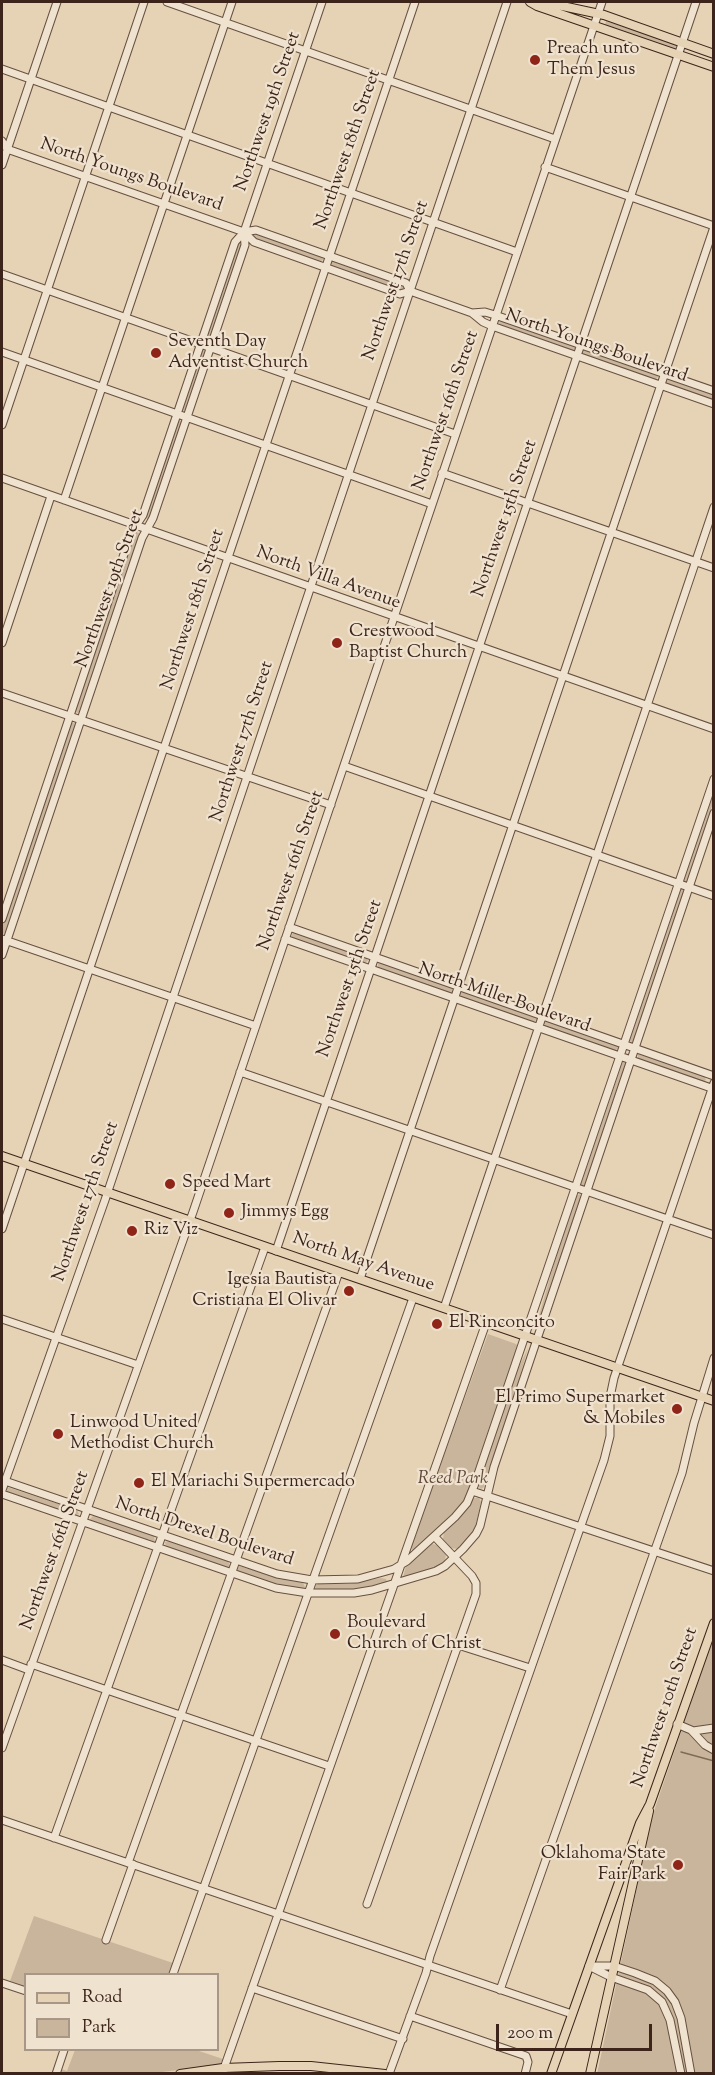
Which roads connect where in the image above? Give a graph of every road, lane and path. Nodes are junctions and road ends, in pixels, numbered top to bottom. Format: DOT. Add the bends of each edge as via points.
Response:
graph roads {
  1 [pos="57,2"];
  2 [pos="144,2"];
  3 [pos="166,2"];
  4 [pos="232,2"];
  5 [pos="322,2"];
  6 [pos="415,2"];
  7 [pos="507,2"];
  8 [pos="530,2"];
  9 [pos="544,2"];
  10 [pos="602,2"];
  11 [pos="696,2"];
  12 [pos="597,14"];
  13 [pos="225,22"];
  14 [pos="593,25"];
  15 [pos="681,42"];
  16 [pos="305,51"];
  17 [pos="677,54"];
  18 [pos="714,54"];
  19 [pos="714,67"];
  20 [pos="2,69"];
  21 [pos="31,79"];
  22 [pos="388,80"];
  23 [pos="108,107"];
  24 [pos="471,109"];
  25 [pos="187,135"];
  26 [pos="555,139"];
  27 [pos="2,141"];
  28 [pos="4,150"];
  29 [pos="267,163"];
  30 [pos="2,165"];
  31 [pos="545,167"];
  32 [pos="85,176"];
  33 [pos="350,193"];
  34 [pos="630,197"];
  35 [pos="164,204"];
  36 [pos="433,222"];
  37 [pos="714,227"];
  38 [pos="244,232"];
  39 [pos="517,252"];
  40 [pos="329,256"];
  41 [pos="325,268"];
  42 [pos="2,274"];
  43 [pos="47,290"];
  44 [pos="410,291"];
  45 [pos="472,313"];
  46 [pos="495,315"];
  47 [pos="125,318"];
  48 [pos="492,326"];
  49 [pos="200,344"];
  50 [pos="580,345"];
  51 [pos="210,347"];
  52 [pos="2,352"];
  53 [pos="577,356"];
  54 [pos="24,359"];
  55 [pos="664,374"];
  56 [pos="289,375"];
  57 [pos="660,385"];
  58 [pos="102,387"];
  59 [pos="714,391"];
  60 [pos="371,404"];
  61 [pos="714,404"];
  62 [pos="177,414"];
  63 [pos="186,417"];
  64 [pos="2,425"];
  65 [pos="455,434"];
  66 [pos="265,445"];
  67 [pos="442,473"];
  68 [pos="348,474"];
  69 [pos="2,478"];
  70 [pos="51,496"];
  71 [pos="64,500"];
  72 [pos="527,502"];
  73 [pos="432,504"];
  74 [pos="714,507"];
  75 [pos="136,526"];
  76 [pos="146,530"];
  77 [pos="611,532"];
  78 [pos="227,559"];
  79 [pos="695,562"];
  80 [pos="714,568"];
  81 [pos="310,588"];
  82 [pos="393,618"];
  83 [pos="2,643"];
  84 [pos="479,647"];
  85 [pos="563,676"];
  86 [pos="2,693"];
  87 [pos="647,706"];
  88 [pos="70,716"];
  89 [pos="81,720"];
  90 [pos="714,729"];
  91 [pos="164,748"];
  92 [pos="344,766"];
  93 [pos="247,776"];
  94 [pos="714,778"];
  95 [pos="429,796"];
  96 [pos="331,805"];
  97 [pos="714,813"];
  98 [pos="513,825"];
  99 [pos="596,855"];
  100 [pos="678,884"];
  101 [pos="688,887"];
  102 [pos="714,896"];
  103 [pos="2,919"];
  104 [pos="289,927"];
  105 [pos="285,939"];
  106 [pos="4,940"];
  107 [pos="2,955"];
  108 [pos="374,957"];
  109 [pos="89,969"];
  110 [pos="371,969"];
  111 [pos="459,986"];
  112 [pos="173,997"];
  113 [pos="455,998"];
  114 [pos="543,1016"];
  115 [pos="256,1026"];
  116 [pos="539,1027"];
  117 [pos="624,1044"];
  118 [pos="635,1048"];
  119 [pos="620,1056"];
  120 [pos="631,1059"];
  121 [pos="240,1072"];
  122 [pos="714,1076"];
  123 [pos="713,1087"];
  124 [pos="326,1102"];
  125 [pos="410,1131"];
  126 [pos="2,1156"];
  127 [pos="494,1160"];
  128 [pos="24,1164"];
  129 [pos="575,1188"];
  130 [pos="108,1192"];
  131 [pos="587,1192"];
  132 [pos="667,1220"];
  133 [pos="190,1221"];
  134 [pos="2,1229"];
  135 [pos="714,1235"];
  136 [pos="265,1247"];
  137 [pos="276,1251"];
  138 [pos="339,1272"];
  139 [pos="360,1280"];
  140 [pos="413,1298"];
  141 [pos="444,1308"];
  142 [pos="2,1319"];
  143 [pos="486,1323"];
  144 [pos="56,1337"];
  145 [pos="525,1337"];
  146 [pos="537,1341"];
  147 [pos="714,1358"];
  148 [pos="138,1365"];
  149 [pos="618,1368"];
  150 [pos="702,1396"];
  151 [pos="714,1401"];
  152 [pos="3,1481"];
  153 [pos="2,1490"];
  154 [pos="472,1491"];
  155 [pos="2,1494"];
  156 [pos="486,1496"];
  157 [pos="87,1510"];
  158 [pos="82,1522"];
  159 [pos="580,1527"];
  160 [pos="162,1535"];
  161 [pos="435,1537"];
  162 [pos="157,1548"];
  163 [pos="654,1552"];
  164 [pos="454,1557"];
  165 [pos="236,1560"];
  166 [pos="401,1565"];
  167 [pos="714,1571"];
  168 [pos="231,1573"];
  169 [pos="376,1575"];
  170 [pos="312,1580"];
  171 [pos="394,1583"];
  172 [pos="308,1593"];
  173 [pos="714,1623"];
  174 [pos="458,1645"];
  175 [pos="2,1660"];
  176 [pos="30,1667"];
  177 [pos="530,1668"];
  178 [pos="106,1690"];
  179 [pos="180,1715"];
  180 [pos="677,1724"];
  181 [pos="714,1728"];
  182 [pos="693,1731"];
  183 [pos="255,1741"];
  184 [pos="2,1748"];
  185 [pos="714,1750"];
  186 [pos="329,1766"];
  187 [pos="650,1804"];
  188 [pos="2,1820"];
  189 [pos="54,1838"];
  190 [pos="130,1864"];
  191 [pos="203,1889"];
  192 [pos="367,1904"];
  193 [pos="277,1914"];
  194 [pos="106,1940"];
  195 [pos="428,1965"];
  196 [pos="589,1966"];
  197 [pos="614,1966"];
  198 [pos="173,1973"];
  199 [pos="611,1977"];
  200 [pos="2,1985"];
  201 [pos="252,1988"];
  202 [pos="24,1990"];
  203 [pos="500,1990"];
  204 [pos="572,2014"];
  205 [pos="410,2016"];
  206 [pos="403,2039"];
  207 [pos="63,2051"];
  208 [pos="223,2071"];
  209 [pos="56,2073"];
  210 [pos="180,2073"];
  211 [pos="387,2073"];
  212 [pos="525,2073"];
  213 [pos="551,2073"];
  214 [pos="590,2073"];
  215 [pos="681,2073"];
  216 [pos="692,2073"];
  1 -- 21 [label="street"];
  2 -- 23 [label="street"];
  3 -- 13 [label="street"];
  4 -- 13 [label="street"];
  5 -- 16 [label="street, Northwest 19th Street"];
  6 -- 22 [label="street, Northwest 18th Street"];
  7 -- 24 [label="street, Northwest 17th Street"];
  8 -- 14 [label="main road"];
  9 -- 12 [label="main road"];
  10 -- 12 [label="street, Northwest 16th Street"];
  11 -- 15 [label="street, Northwest 15th Street"];
  12 -- 14 [label="street, Northwest 16th Street"];
  12 -- 15 [label="main road"];
  13 -- 16 [label="street"];
  13 -- 25 [label="street"];
  14 -- 17 [label="main road"];
  14 -- 26 [label="street, Northwest 16th Street"];
  15 -- 17 [label="street, Northwest 15th Street"];
  15 -- 18 [label="main road"];
  16 -- 22 [label="street"];
  16 -- 29 [label="street, Northwest 19th Street"];
  17 -- 19 [label="main road"];
  17 -- 34 [label="street, Northwest 15th Street"];
  20 -- 21 [label="street"];
  21 -- 23 [label="street"];
  21 -- 28 [label="street"];
  22 -- 24 [label="street"];
  22 -- 33 [label="street, Northwest 18th Street"];
  23 -- 25 [label="street"];
  23 -- 32 [label="street"];
  24 -- 26 [label="street"];
  24 -- 36 [label="street, Northwest 17th Street"];
  25 -- 29 [label="street"];
  25 -- 35 [label="street"];
  26 -- 31 [label="street, Northwest 16th Street"];
  27 -- 28 [label="street"];
  28 -- 30 [label="street"];
  28 -- 32 [label="street, North Youngs Boulevard"];
  29 -- 33 [label="street"];
  29 -- 38 [label="street, Northwest 19th Street"];
  31 -- 34 [label="street"];
  31 -- 39 [label="street, Northwest 16th Street"];
  32 -- 35 [label="street, North Youngs Boulevard"];
  32 -- 43 [label="street"];
  33 -- 36 [label="street"];
  33 -- 40 [label="street, Northwest 18th Street"];
  34 -- 37 [label="street"];
  34 -- 50 [label="street, Northwest 15th Street"];
  35 -- 38 [label="street, North Youngs Boulevard"];
  35 -- 47 [label="street"];
  36 -- 39 [label="street"];
  36 -- 44 [label="street, Northwest 17th Street"];
  37 -- 55 [label="street"];
  38 -- 40 [label="street, North Youngs Boulevard" via="256,230"];
  38 -- 41 [label="street, North Youngs Boulevard" via="254,242"];
  38 -- 49 [label="street, Northwest 19th Street" via="235,242"];
  38 -- 51 [label="street, Northwest 19th Street" via="245,246"];
  39 -- 46 [label="street, Northwest 16th Street"];
  40 -- 41 [label="street, Northwest 18th Street"];
  40 -- 44 [label="street, North Youngs Boulevard" via="406,283"];
  41 -- 44 [label="street, North Youngs Boulevard" via="400,294"];
  41 -- 56 [label="street, Northwest 18th Street"];
  42 -- 43 [label="street"];
  43 -- 47 [label="street"];
  43 -- 54 [label="street"];
  44 -- 45 [label="street, North Youngs Boulevard"];
  44 -- 60 [label="street, Northwest 17th Street"];
  45 -- 46 [label="street, North Youngs Boulevard"];
  45 -- 48 [label="street, North Youngs Boulevard"];
  46 -- 48 [label="street, Northwest 16th Street"];
  46 -- 50 [label="street, North Youngs Boulevard"];
  47 -- 49 [label="street"];
  47 -- 58 [label="street"];
  48 -- 53 [label="street, North Youngs Boulevard"];
  48 -- 65 [label="street, Northwest 16th Street"];
  49 -- 51 [label="street"];
  49 -- 62 [label="street, Northwest 19th Street"];
  50 -- 53 [label="street, Northwest 15th Street"];
  50 -- 55 [label="street, North Youngs Boulevard"];
  51 -- 56 [label="street"];
  51 -- 63 [label="street, Northwest 19th Street"];
  52 -- 54 [label="street"];
  53 -- 57 [label="street, North Youngs Boulevard"];
  53 -- 72 [label="street, Northwest 15th Street"];
  54 -- 58 [label="street"];
  54 -- 64 [label="street"];
  55 -- 57 [label="street"];
  55 -- 59 [label="street, North Youngs Boulevard"];
  56 -- 60 [label="street"];
  56 -- 66 [label="street, Northwest 18th Street"];
  57 -- 61 [label="street, North Youngs Boulevard"];
  57 -- 77 [label="street"];
  58 -- 62 [label="street"];
  58 -- 71 [label="street"];
  60 -- 65 [label="street"];
  60 -- 68 [label="street, Northwest 17th Street"];
  62 -- 63 [label="street"];
  62 -- 75 [label="street, Northwest 19th Street"];
  63 -- 66 [label="street"];
  63 -- 76 [label="street, Northwest 19th Street"];
  65 -- 67 [label="street, Northwest 16th Street"];
  66 -- 68 [label="street"];
  66 -- 78 [label="street, Northwest 18th Street"];
  67 -- 72 [label="street"];
  67 -- 73 [label="street, Northwest 16th Street"];
  68 -- 73 [label="street"];
  68 -- 81 [label="street, Northwest 17th Street"];
  69 -- 70 [label="street, North Villa Avenue"];
  70 -- 71 [label="street, North Villa Avenue"];
  70 -- 83 [label="street"];
  71 -- 75 [label="street, North Villa Avenue"];
  72 -- 77 [label="street"];
  72 -- 84 [label="street, Northwest 15th Street"];
  73 -- 82 [label="street, Northwest 16th Street"];
  74 -- 79 [label="street"];
  75 -- 76 [label="street, North Villa Avenue"];
  75 -- 88 [label="street, Northwest 19th Street"];
  76 -- 78 [label="street, North Villa Avenue"];
  76 -- 89 [label="street, Northwest 19th Street"];
  77 -- 79 [label="street"];
  77 -- 85 [label="street"];
  78 -- 81 [label="street, North Villa Avenue"];
  78 -- 91 [label="street, Northwest 18th Street"];
  79 -- 80 [label="street"];
  79 -- 87 [label="street"];
  81 -- 82 [label="street, North Villa Avenue"];
  81 -- 93 [label="street, Northwest 17th Street"];
  82 -- 84 [label="street, North Villa Avenue"];
  82 -- 92 [label="street, Northwest 16th Street"];
  84 -- 85 [label="street, North Villa Avenue"];
  84 -- 95 [label="street, Northwest 15th Street"];
  85 -- 87 [label="street, North Villa Avenue"];
  85 -- 98 [label="street"];
  86 -- 88 [label="street"];
  87 -- 90 [label="street, North Villa Avenue"];
  87 -- 99 [label="street"];
  88 -- 89 [label="street"];
  88 -- 103 [label="street, Northwest 19th Street"];
  89 -- 91 [label="street"];
  89 -- 106 [label="street, Northwest 19th Street"];
  91 -- 93 [label="street"];
  91 -- 109 [label="street, Northwest 18th Street"];
  92 -- 95 [label="street"];
  92 -- 96 [label="street, Northwest 16th Street"];
  93 -- 96 [label="street"];
  93 -- 112 [label="street, Northwest 17th Street"];
  94 -- 100 [label="street"];
  95 -- 98 [label="street"];
  95 -- 108 [label="street, Northwest 15th Street"];
  96 -- 104 [label="street, Northwest 16th Street"];
  97 -- 101 [label="street"];
  98 -- 99 [label="street"];
  98 -- 111 [label="street"];
  99 -- 100 [label="street"];
  99 -- 114 [label="street"];
  100 -- 101 [label="street"];
  100 -- 117 [label="street"];
  101 -- 102 [label="street"];
  101 -- 118 [label="street"];
  104 -- 105 [label="street, Northwest 16th Street"];
  104 -- 108 [label="street, North Miller Boulevard"];
  105 -- 110 [label="street, North Miller Boulevard"];
  105 -- 115 [label="street, Northwest 16th Street"];
  106 -- 107 [label="street, Northwest 19th Street"];
  106 -- 109 [label="street"];
  108 -- 110 [label="street, Northwest 15th Street"];
  108 -- 111 [label="street, North Miller Boulevard"];
  109 -- 112 [label="street"];
  109 -- 128 [label="street, Northwest 18th Street"];
  110 -- 113 [label="street, North Miller Boulevard"];
  110 -- 124 [label="street, Northwest 15th Street"];
  111 -- 113 [label="street"];
  111 -- 114 [label="street, North Miller Boulevard"];
  112 -- 115 [label="street"];
  112 -- 130 [label="street, Northwest 17th Street"];
  113 -- 116 [label="street, North Miller Boulevard"];
  113 -- 125 [label="street"];
  114 -- 116 [label="street"];
  114 -- 117 [label="street, North Miller Boulevard"];
  115 -- 121 [label="street, Northwest 16th Street"];
  116 -- 119 [label="street, North Miller Boulevard"];
  116 -- 127 [label="street"];
  117 -- 118 [label="street, North Miller Boulevard"];
  117 -- 119 [label="street"];
  118 -- 120 [label="street"];
  118 -- 122 [label="street, North Miller Boulevard"];
  119 -- 120 [label="street, North Miller Boulevard"];
  119 -- 129 [label="street"];
  120 -- 123 [label="street, North Miller Boulevard"];
  120 -- 131 [label="street"];
  121 -- 124 [label="street"];
  121 -- 133 [label="street, Northwest 16th Street"];
  123 -- 132 [label="street"];
  124 -- 125 [label="street"];
  124 -- 137 [label="street, Northwest 15th Street"];
  125 -- 127 [label="street"];
  125 -- 139 [label="street"];
  126 -- 128 [label="main road, North May Avenue"];
  127 -- 129 [label="street"];
  127 -- 141 [label="street"];
  128 -- 130 [label="main road, North May Avenue"];
  128 -- 134 [label="street, Northwest 18th Street"];
  129 -- 131 [label="street"];
  129 -- 145 [label="street"];
  130 -- 133 [label="main road, North May Avenue"];
  130 -- 144 [label="street, Northwest 17th Street"];
  131 -- 132 [label="street"];
  131 -- 146 [label="street"];
  132 -- 135 [label="street"];
  132 -- 149 [label="street"];
  133 -- 136 [label="main road, North May Avenue"];
  133 -- 148 [label="street, Northwest 16th Street"];
  136 -- 137 [label="main road, North May Avenue"];
  136 -- 160 [label="street"];
  137 -- 138 [label="main road, North May Avenue"];
  138 -- 139 [label="main road, North May Avenue"];
  138 -- 165 [label="street"];
  139 -- 140 [label="main road, North May Avenue"];
  140 -- 141 [label="main road, North May Avenue"];
  140 -- 170 [label="street"];
  141 -- 143 [label="main road, North May Avenue"];
  142 -- 144 [label="street"];
  143 -- 145 [label="main road, North May Avenue"];
  143 -- 166 [label="street"];
  144 -- 148 [label="street"];
  144 -- 152 [label="street, Northwest 17th Street"];
  145 -- 146 [label="main road, North May Avenue"];
  145 -- 154 [label="street"];
  146 -- 149 [label="main road, North May Avenue"];
  146 -- 156 [label="street"];
  147 -- 150 [label="street"];
  148 -- 157 [label="street, Northwest 16th Street"];
  149 -- 150 [label="main road, North May Avenue"];
  149 -- 159 [label="street" via="610,1393 607,1452"];
  150 -- 151 [label="main road, North May Avenue"];
  150 -- 163 [label="street" via="682,1473"];
  152 -- 153 [label="street, Northwest 17th Street"];
  152 -- 157 [label="street, North Drexel Boulevard"];
  154 -- 156 [label="street"];
  154 -- 161 [label="street" via="461,1510"];
  155 -- 158 [label="street"];
  156 -- 159 [label="street"];
  156 -- 164 [label="street" via="476,1534"];
  157 -- 158 [label="street, Northwest 16th Street"];
  157 -- 160 [label="street, North Drexel Boulevard"];
  158 -- 162 [label="street"];
  158 -- 176 [label="street, Northwest 16th Street"];
  159 -- 163 [label="street"];
  159 -- 177 [label="street"];
  160 -- 162 [label="street"];
  160 -- 165 [label="street, North Drexel Boulevard"];
  161 -- 164 [label="street"];
  161 -- 166 [label="street"];
  162 -- 168 [label="street"];
  162 -- 178 [label="street"];
  163 -- 167 [label="street"];
  163 -- 203 [label="street"];
  164 -- 171 [label="street" via="436,1570"];
  164 -- 174 [label="street" via="477,1586"];
  165 -- 168 [label="street"];
  165 -- 170 [label="street, North Drexel Boulevard" via="277,1574"];
  166 -- 169 [label="street, North Drexel Boulevard"];
  166 -- 171 [label="street"];
  168 -- 172 [label="street" via="276,1588"];
  168 -- 179 [label="street"];
  169 -- 170 [label="street, North Drexel Boulevard" via="339,1581"];
  169 -- 171 [label="street"];
  170 -- 172 [label="street"];
  171 -- 172 [label="street" via="354,1593"];
  171 -- 186 [label="street"];
  172 -- 183 [label="street"];
  173 -- 180 [label="main road, Northwest 10th Street"];
  174 -- 177 [label="street"];
  174 -- 192 [label="street"];
  175 -- 176 [label="street"];
  176 -- 178 [label="street"];
  176 -- 184 [label="street, Northwest 16th Street"];
  177 -- 195 [label="street"];
  178 -- 179 [label="street"];
  178 -- 189 [label="street"];
  179 -- 183 [label="street"];
  179 -- 190 [label="street"];
  180 -- 182 [label="street"];
  180 -- 187 [label="main road, Northwest 10th Street"];
  181 -- 182 [label="street"];
  182 -- 185 [label="street"];
  183 -- 186 [label="street"];
  183 -- 191 [label="street"];
  186 -- 193 [label="street"];
  187 -- 196 [label="main road, Northwest 10th Street"];
  187 -- 197 [label="main road, Northwest 10th Street"];
  188 -- 189 [label="street"];
  189 -- 190 [label="street"];
  190 -- 191 [label="street"];
  190 -- 194 [label="street"];
  191 -- 193 [label="street"];
  191 -- 198 [label="street"];
  193 -- 195 [label="street"];
  193 -- 201 [label="street"];
  195 -- 203 [label="street"];
  195 -- 205 [label="street"];
  196 -- 197 [label="street"];
  196 -- 199 [label="street"];
  196 -- 204 [label="main road, Northwest 10th Street"];
  197 -- 199 [label="main road, Northwest 10th Street"];
  197 -- 216 [label="street" via="655,1981 667,1990 681,2018"];
  199 -- 214 [label="main road, Northwest 10th Street"];
  199 -- 215 [label="street" via="648,1990 662,2002 670,2020"];
  200 -- 202 [label="street"];
  201 -- 206 [label="street"];
  201 -- 208 [label="street"];
  203 -- 204 [label="street"];
  204 -- 213 [label="main road, Northwest 10th Street"];
  205 -- 206 [label="street"];
  205 -- 212 [label="street" via="527,2057"];
  206 -- 211 [label="street"];
  207 -- 209 [label="street"];
  208 -- 210 [label="main road"];
  208 -- 211 [label="main road" via="311,2066"];
}
